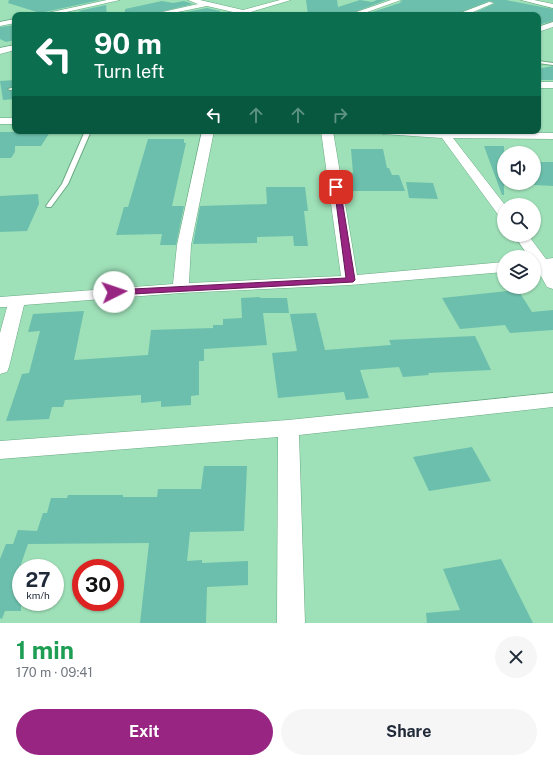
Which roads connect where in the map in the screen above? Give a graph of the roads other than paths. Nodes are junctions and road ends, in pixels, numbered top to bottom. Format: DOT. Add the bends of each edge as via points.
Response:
graph roads {
  1 [pos="117,0"];
  2 [pos="191,0"];
  3 [pos="288,0"];
  4 [pos="398,0"];
  5 [pos="524,0"];
  6 [pos="209,3"];
  7 [pos="491,3"];
  8 [pos="553,6"];
  9 [pos="57,12"];
  10 [pos="167,12"];
  11 [pos="243,12"];
  12 [pos="361,12"];
  13 [pos="467,12"];
  14 [pos="12,21"];
  15 [pos="0,24"];
  16 [pos="553,24"];
  17 [pos="541,29"];
  18 [pos="12,48"];
  19 [pos="0,51"];
  20 [pos="541,62"];
  21 [pos="553,64"];
  22 [pos="541,85"];
  23 [pos="553,85"];
  24 [pos="0,121"];
  25 [pos="12,121"];
  26 [pos="87,134"];
  27 [pos="207,134"];
  28 [pos="327,134"];
  29 [pos="430,134"];
  30 [pos="445,135"];
  31 [pos="553,137"];
  32 [pos="497,204"];
  33 [pos="49,206"];
  34 [pos="526,242"];
  35 [pos="543,264"];
  36 [pos="497,268"];
  37 [pos="350,280"];
  38 [pos="553,284"];
  39 [pos="180,288"];
  40 [pos="8,302"];
  41 [pos="0,367"];
  42 [pos="553,400"];
  43 [pos="288,428"];
  44 [pos="0,450"];
  45 [pos="291,623"];
  1 -- 9 [label="street"];
  2 -- 6 [label="street"];
  3 -- 11 [label="street"];
  4 -- 12 [label="street"];
  5 -- 8 [label="street"];
  6 -- 10 [label="street"];
  6 -- 11 [label="street"];
  7 -- 13 [label="street"];
  14 -- 15 [label="street"];
  16 -- 17 [label="street"];
  18 -- 19 [label="street"];
  20 -- 21 [label="lane"];
  22 -- 23 [label="street"];
  24 -- 25 [label="street"];
  26 -- 33 [label="lane" via="64,184"];
  27 -- 39 [label="street" via="184,246"];
  28 -- 37 [label="street"];
  29 -- 30 [label="street"];
  30 -- 31 [label="street"];
  30 -- 32 [label="street"];
  34 -- 35 [label="street"];
  35 -- 38 [label="street"];
  36 -- 37 [label="street"];
  37 -- 39 [label="street"];
  39 -- 40 [label="street"];
  40 -- 41 [label="street"];
  42 -- 43 [label="street"];
  43 -- 44 [label="street"];
  43 -- 45 [label="street"];
}
